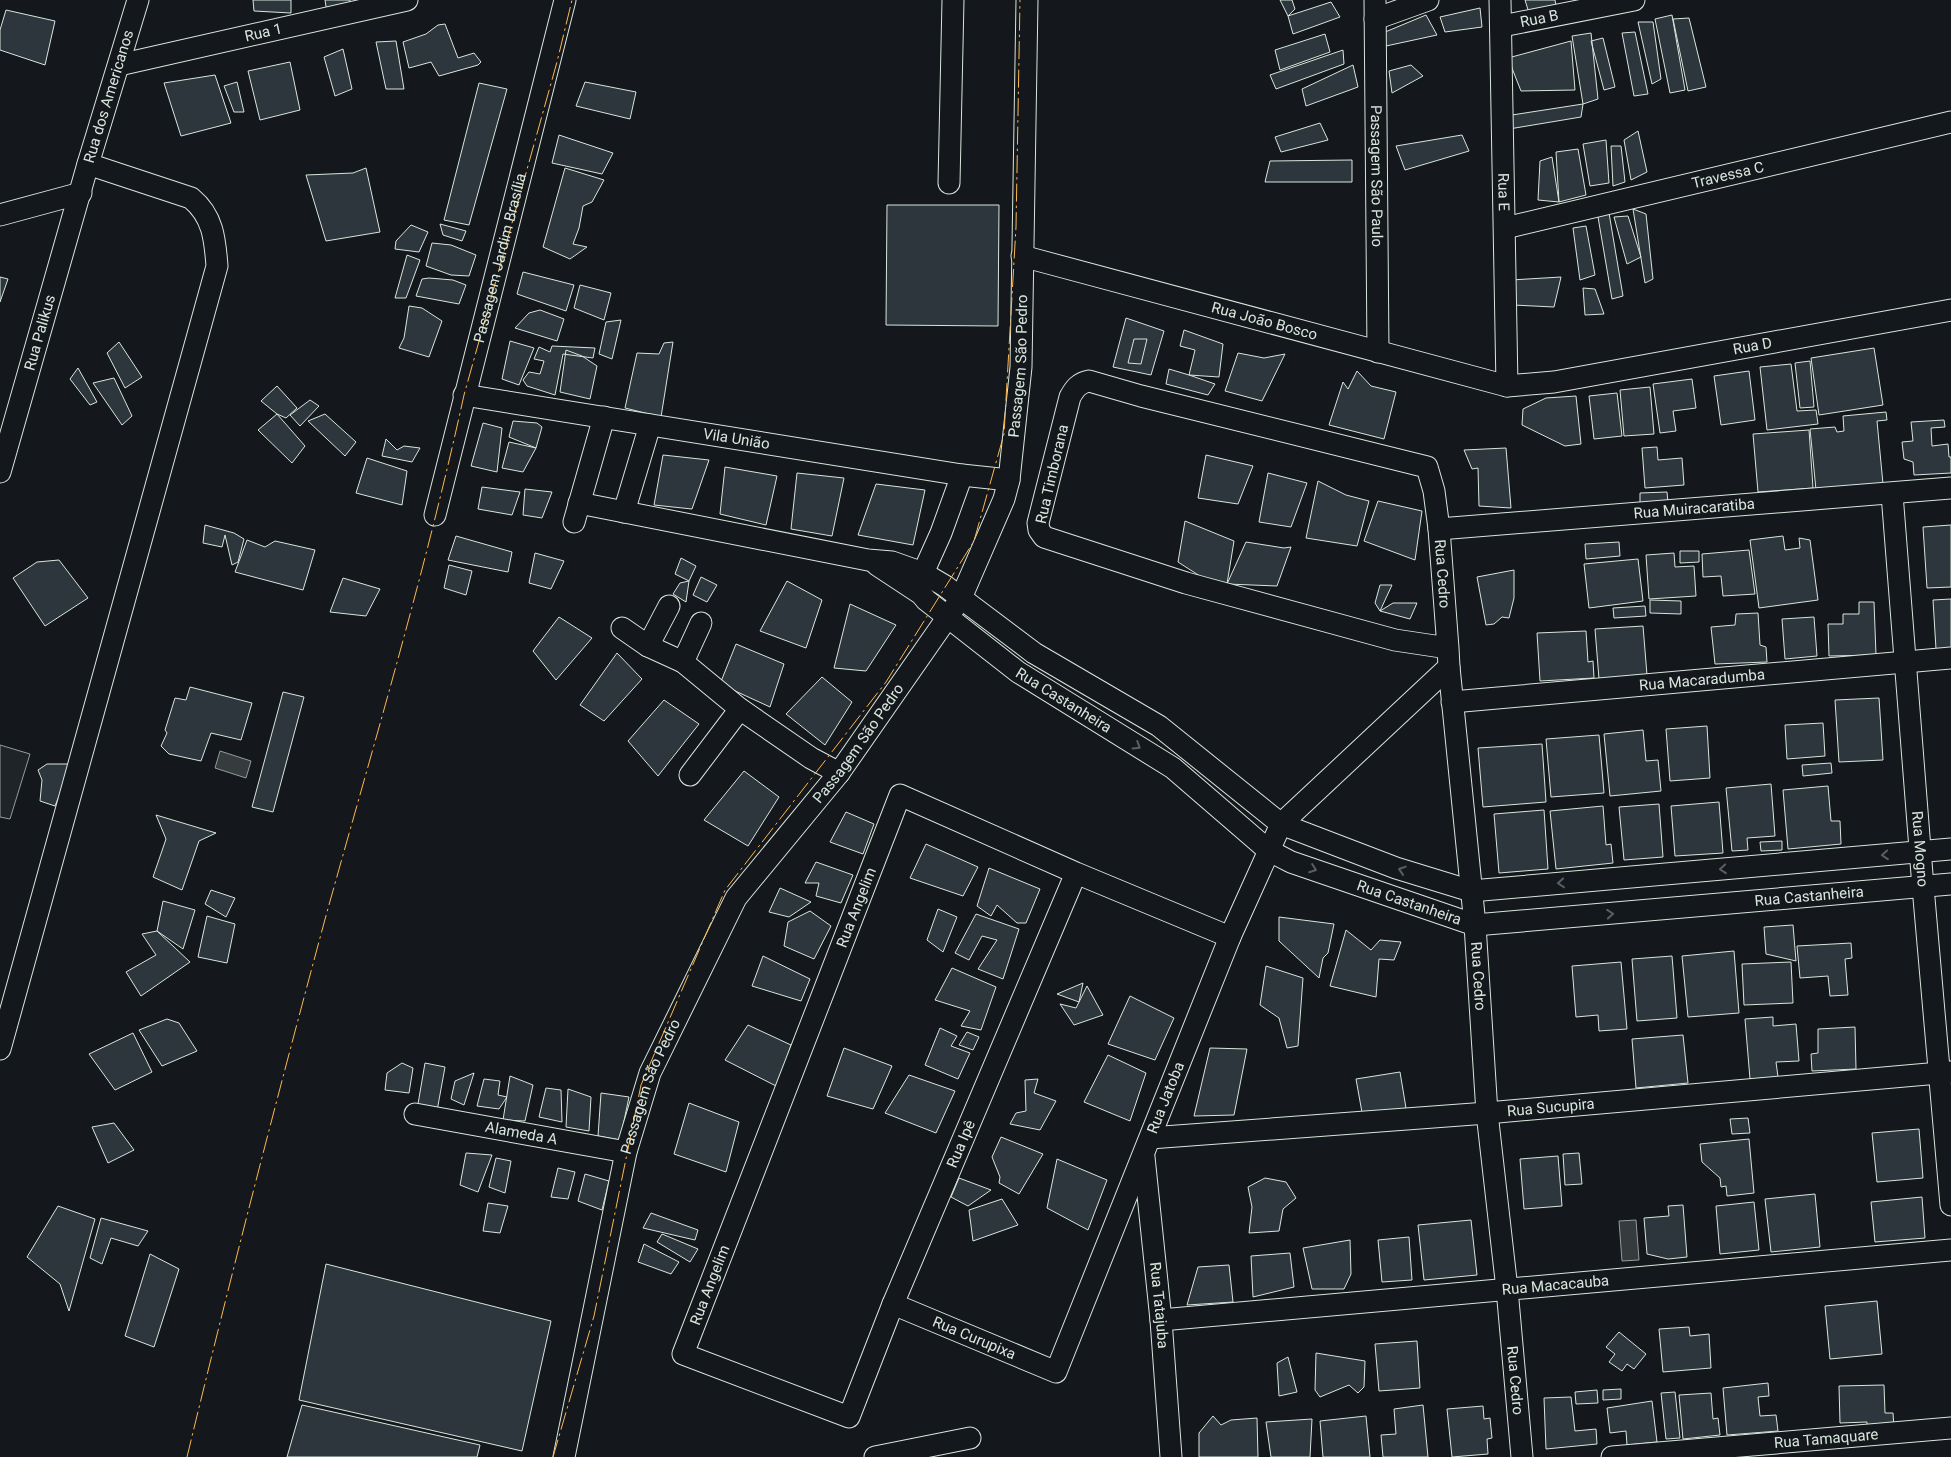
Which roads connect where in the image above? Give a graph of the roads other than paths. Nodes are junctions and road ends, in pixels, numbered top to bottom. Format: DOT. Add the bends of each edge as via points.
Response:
graph roads {
  1 [pos="138,0"];
  2 [pos="407,0"];
  3 [pos="565,0"];
  4 [pos="953,0"];
  5 [pos="1027,0"];
  6 [pos="1428,0"];
  7 [pos="1500,0"];
  8 [pos="1634,0"];
  9 [pos="1375,10"];
  10 [pos="1502,26"];
  11 [pos="119,65"];
  12 [pos="1951,122"];
  13 [pos="88,164"];
  14 [pos="949,183"];
  15 [pos="81,194"];
  16 [pos="0,215"];
  17 [pos="1505,228"];
  18 [pos="1022,256"];
  19 [pos="1951,310"];
  20 [pos="1378,352"];
  21 [pos="1507,386"];
  22 [pos="464,395"];
  23 [pos="604,417"];
  24 [pos="650,425"];
  25 [pos="1428,467"];
  26 [pos="0,472"];
  27 [pos="962,475"];
  28 [pos="1009,480"];
  29 [pos="1951,488"];
  30 [pos="1892,494"];
  31 [pos="624,512"];
  32 [pos="435,515"];
  33 [pos="1439,529"];
  34 [pos="868,560"];
  35 [pos="923,573"];
  36 [pos="961,598"];
  37 [pos="669,606"];
  38 [pos="948,617"];
  39 [pos="701,623"];
  40 [pos="622,628"];
  41 [pos="648,646"];
  42 [pos="1034,653"];
  43 [pos="1449,657"];
  44 [pos="1951,658"];
  45 [pos="683,662"];
  46 [pos="1906,662"];
  47 [pos="1018,672"];
  48 [pos="1452,702"];
  49 [pos="740,709"];
  50 [pos="840,773"];
  51 [pos="690,775"];
  52 [pos="1281,824"];
  53 [pos="1951,849"];
  54 [pos="1268,850"];
  55 [pos="1920,852"];
  56 [pos="1076,873"];
  57 [pos="1951,884"];
  58 [pos="1923,886"];
  59 [pos="1471,890"];
  60 [pos="1475,925"];
  61 [pos="1230,936"];
  62 [pos="0,1049"];
  63 [pos="1945,1072"];
  64 [pos="1487,1113"];
  65 [pos="415,1114"];
  66 [pos="1147,1146"];
  67 [pos="626,1152"];
  68 [pos="1951,1205"];
  69 [pos="1951,1250"];
  70 [pos="1507,1289"];
  71 [pos="893,1304"];
  72 [pos="1161,1320"];
  73 [pos="1056,1372"];
  74 [pos="849,1417"];
  75 [pos="1951,1428"];
  76 [pos="970,1438"];
  77 [pos="564,1457"];
  78 [pos="875,1457"];
  79 [pos="1171,1457"];
  80 [pos="1522,1457"];
  81 [pos="1612,1457"];
  1 -- 11 [label="street, Rua dos Americanos"];
  2 -- 11 [label="street, Rua 1"];
  3 -- 22 [label="street, Passagem Jardim Brasília"];
  4 -- 14 [label="street"];
  5 -- 18 [label="street, Passagem São Pedro"];
  6 -- 9 [label="street"];
  7 -- 10 [label="street, Rua E"];
  8 -- 10 [label="street, Rua B"];
  9 -- 20 [label="street, Passagem São Paulo"];
  10 -- 17 [label="street, Rua E"];
  11 -- 13 [label="street, Rua dos Americanos"];
  12 -- 17 [label="street, Travessa C"];
  13 -- 15 [label="street, Rua dos Americanos"];
  13 -- 62 [label="street" via="191,198 202,207 210,221 216,240 217,266"];
  15 -- 16 [label="street"];
  15 -- 26 [label="street, Rua Palikus"];
  17 -- 21 [label="street, Rua E"];
  18 -- 20 [label="street, Rua João Bosco"];
  18 -- 28 [label="street, Passagem São Pedro" via="1021,367"];
  19 -- 21 [label="street, Rua D" via="1554,382"];
  20 -- 21 [label="street, Rua João Bosco"];
  22 -- 23 [label="street, Vila União"];
  22 -- 32 [label="street, Passagem Jardim Brasília"];
  23 -- 24 [label="street, Vila União"];
  23 -- 31 [label="street, Rua Castanheira" via="576,513"];
  24 -- 27 [label="street, Vila União"];
  24 -- 31 [label="street"];
  25 -- 33 [label="street, Rua Cedro"];
  25 -- 43 [label="street, Rua Timborana" via="1089,381 1082,382 1070,397 1038,523 1044,537 1054,542"];
  27 -- 28 [label="street, Vila União"];
  27 -- 35 [label="street"];
  28 -- 36 [label="street, Passagem São Pedro" via="1004,499"];
  29 -- 30 [label="street, Rua Muiracaratiba"];
  30 -- 33 [label="street, Rua Muiracaratiba"];
  30 -- 46 [label="street, Rua Mogno"];
  31 -- 34 [label="street, Rua Castanheira"];
  33 -- 43 [label="street, Rua Cedro"];
  34 -- 35 [label="street, Rua Castanheira" via="892,562"];
  34 -- 38 [label="street, Rua Castanheira" via="921,594"];
  35 -- 36 [label="street, Rua Castanheira"];
  36 -- 38 [label="street, Passagem São Pedro"];
  36 -- 42 [label="street, Rua Castanheira"];
  37 -- 41 [label="street"];
  38 -- 47 [label="street, Rua Castanheira"];
  38 -- 50 [label="street, Passagem São Pedro"];
  39 -- 45 [label="street"];
  40 -- 41 [label="street"];
  41 -- 45 [label="street"];
  42 -- 47 [label="street"];
  42 -- 52 [label="street, Rua Castanheira" via="1159,726"];
  43 -- 48 [label="street, Rua Cedro"];
  43 -- 52 [label="street"];
  44 -- 46 [label="street, Rua Macaradumba"];
  45 -- 49 [label="street"];
  46 -- 48 [label="street, Rua Macaradumba"];
  46 -- 55 [label="street, Rua Mogno"];
  47 -- 54 [label="street, Rua Castanheira, one-way" via="1172,768"];
  48 -- 59 [label="street, Rua Cedro"];
  49 -- 50 [label="street" via="811,758"];
  49 -- 51 [label="street"];
  50 -- 67 [label="street, Passagem São Pedro" via="736,898 650,1073"];
  52 -- 54 [label="street, Rua Jatoba"];
  59 -- 52 [label="street, Rua Castanheira, one-way" via="1396,868"];
  53 -- 55 [label="street, Rua Castanheira"];
  54 -- 60 [label="street, Rua Castanheira, one-way" via="1309,868"];
  54 -- 61 [label="street, Rua Jatoba"];
  55 -- 58 [label="street, Rua Mogno"];
  55 -- 59 [label="street, Rua Castanheira, one-way"];
  56 -- 61 [label="street, Rua Angelim"];
  56 -- 71 [label="street, Rua Ipê"];
  56 -- 74 [label="street, Rua Angelim" via="900,795 683,1354"];
  57 -- 58 [label="street, Rua Castanheira"];
  60 -- 58 [label="street, Rua Castanheira, one-way"];
  58 -- 63 [label="street, Rua Mogno"];
  59 -- 60 [label="street, Rua Cedro"];
  60 -- 64 [label="street, Rua Cedro"];
  61 -- 66 [label="street, Rua Jatoba"];
  63 -- 64 [label="street, Rua Sucupira"];
  63 -- 68 [label="street, Rua Mogno"];
  64 -- 66 [label="street, Rua Sucupira"];
  64 -- 70 [label="street, Rua Cedro"];
  65 -- 67 [label="street, Alameda A"];
  66 -- 72 [label="street, Rua Tatajuba"];
  66 -- 73 [label="street, Rua Jatoba"];
  67 -- 77 [label="street, Passagem São Pedro" via="597,1263"];
  69 -- 70 [label="street, Rua Macacauba"];
  70 -- 72 [label="street, Rua Macacauba"];
  70 -- 80 [label="street, Rua Cedro"];
  71 -- 73 [label="street, Rua Curupixa"];
  71 -- 74 [label="street, Rua Ipê"];
  72 -- 79 [label="street, Rua Tatajuba"];
  75 -- 81 [label="street, Rua Tamaquare"];
  76 -- 78 [label="street"];
}
